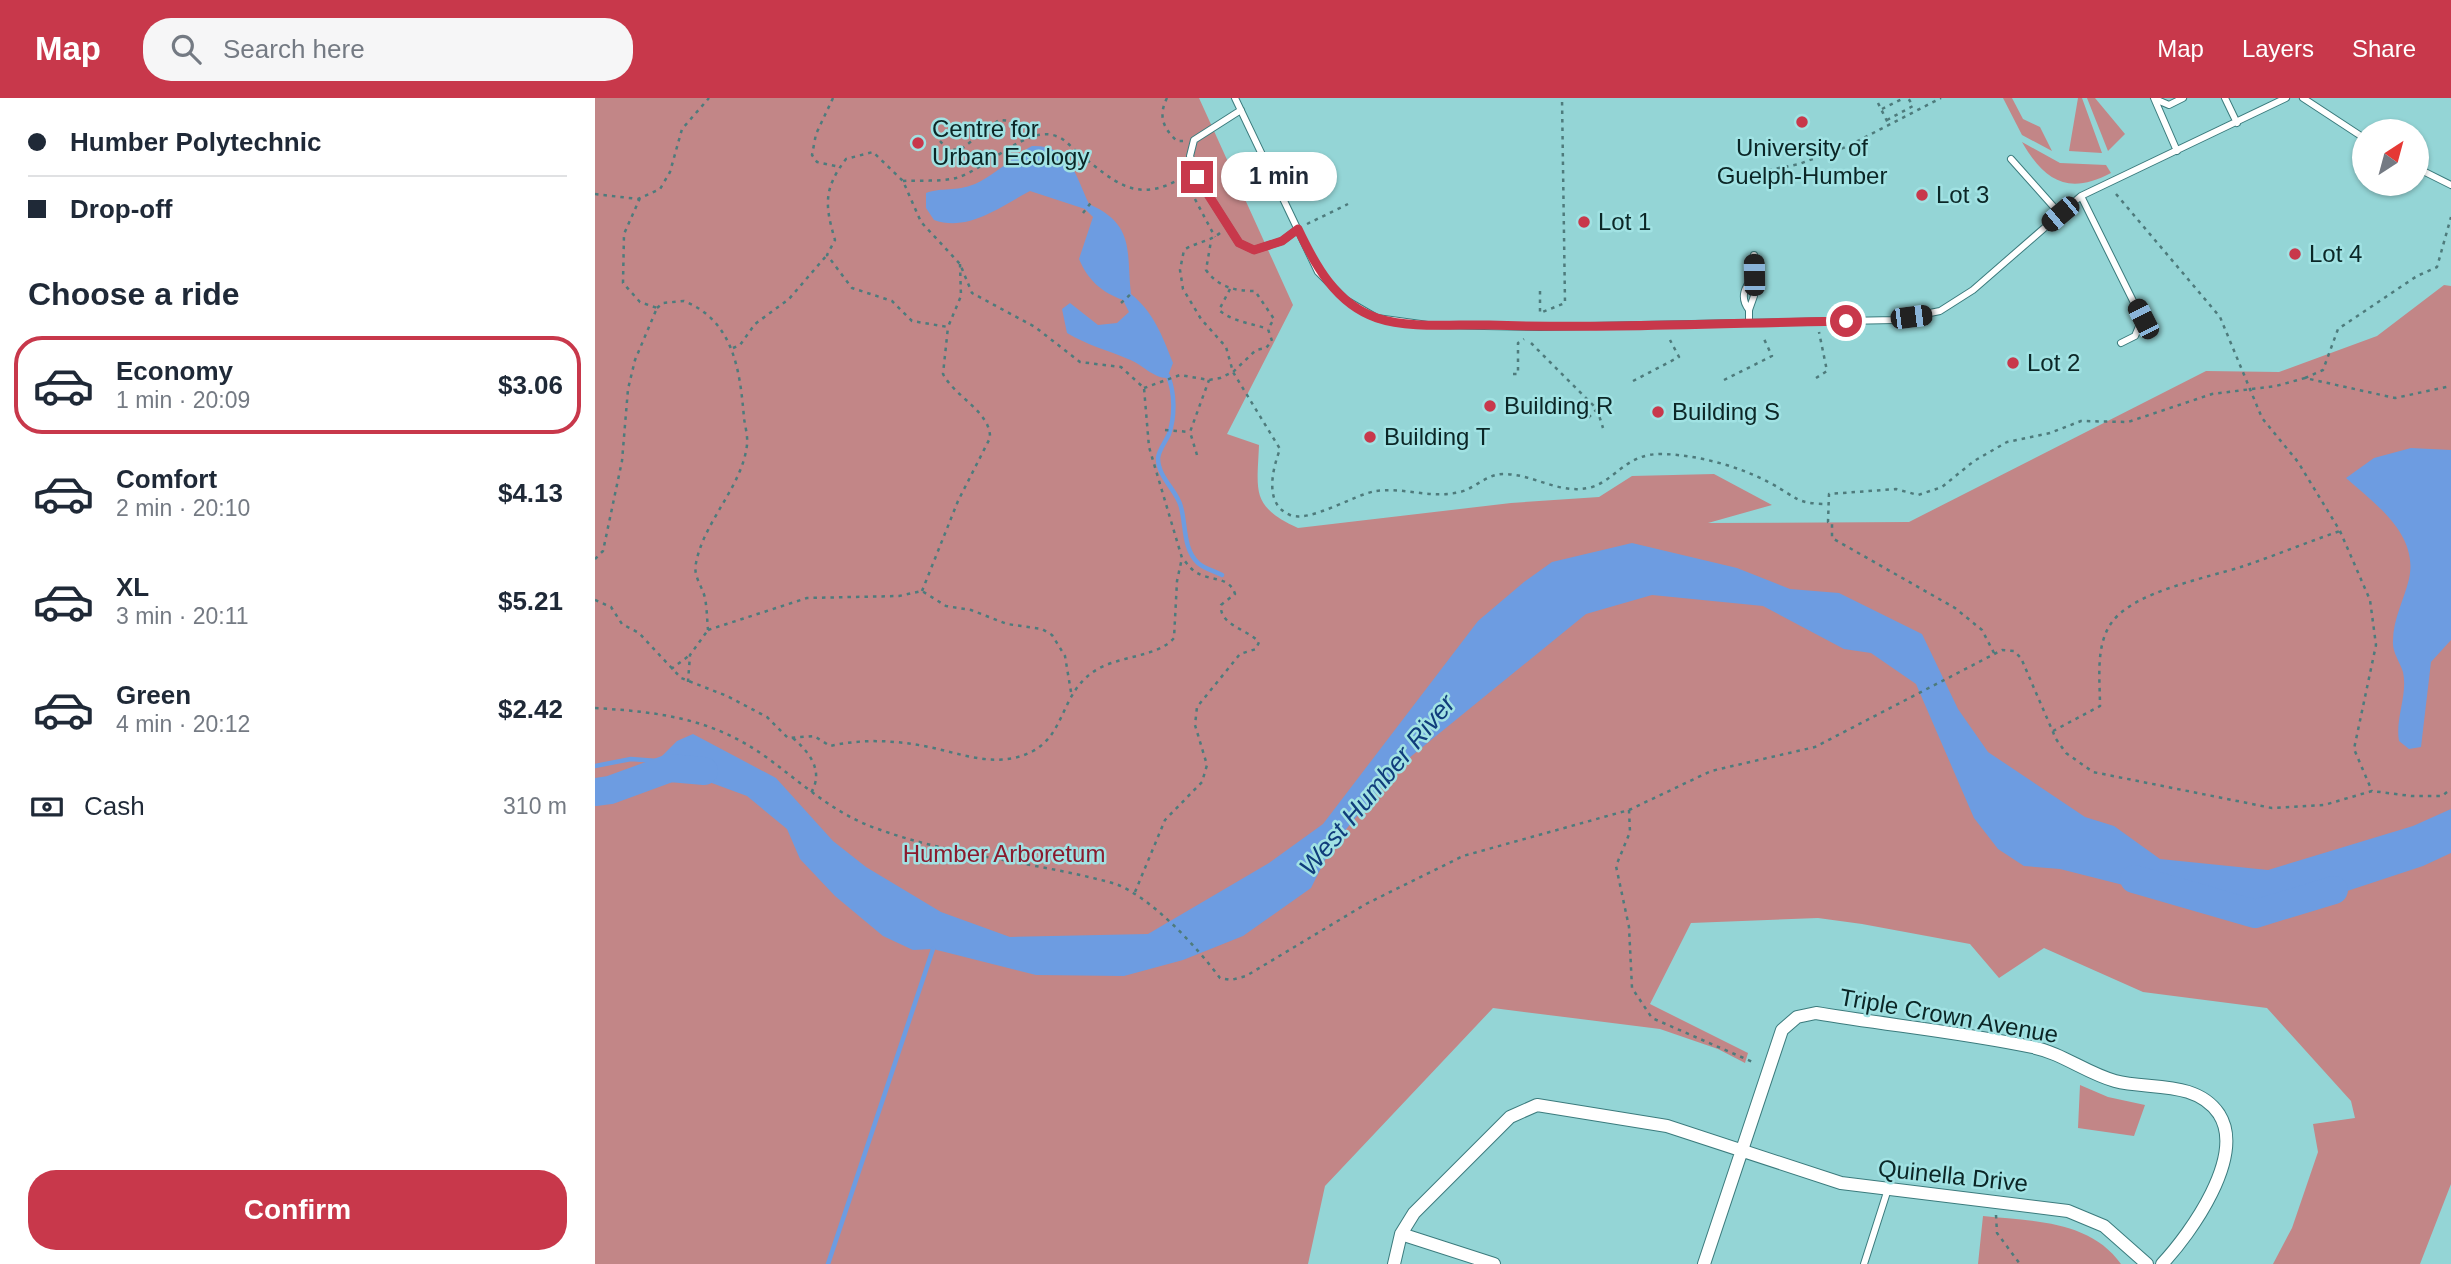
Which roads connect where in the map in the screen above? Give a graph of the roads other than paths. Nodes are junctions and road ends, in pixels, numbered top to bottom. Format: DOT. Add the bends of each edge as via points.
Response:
graph roads {
  1 [pos="1235,98"];
  2 [pos="2155,98"];
  3 [pos="2183,98"];
  4 [pos="2225,98"];
  5 [pos="2286,98"];
  6 [pos="2303,98"];
  7 [pos="1241,110"];
  8 [pos="2237,122"];
  9 [pos="2352,130"];
  10 [pos="2177,151"];
  11 [pos="2011,159"];
  12 [pos="2429,174"];
  13 [pos="2451,185"];
  14 [pos="2081,196"];
  15 [pos="2060,214"];
  16 [pos="1298,229"];
  17 [pos="1754,255"];
  18 [pos="1749,323"];
  19 [pos="2121,343"];
  20 [pos="1742,1150"];
  21 [pos="1889,1188"];
  22 [pos="1401,1234"];
  23 [pos="1394,1264"];
  24 [pos="1494,1264"];
  25 [pos="1704,1264"];
  26 [pos="1864,1264"];
  27 [pos="2147,1264"];
  28 [pos="2162,1264"];
  1 -- 7 [label="lane"];
  2 -- 3 [label="lane" via="2169,105"];
  2 -- 10 [label="lane"];
  4 -- 8 [label="lane"];
  5 -- 8 [label="lane"];
  6 -- 9 [label="lane"];
  7 -- 16 [label="lane"];
  7 -- 16 [label="lane" via="1194,140 1190,156 1197,177 1239,243 1254,250 1282,241"];
  8 -- 10 [label="lane"];
  10 -- 14 [label="lane"];
  11 -- 15 [label="lane"];
  12 -- 13 [label="lane"];
  14 -- 15 [label="lane"];
  14 -- 19 [label="lane" via="2143,319 2135,336"];
  15 -- 18 [label="lane" via="1973,290 1940,311 1895,320"];
  16 -- 18 [label="lane" via="1318,272 1346,300 1377,318 1428,325 1540,327"];
  17 -- 18 [label="lane"];
  20 -- 21 [label="street, Quinella Drive" via="1841,1183"];
  20 -- 22 [label="street, Quinella Drive" via="1667,1126 1537,1105 1510,1117 1414,1213"];
  20 -- 25 [label="street, Triple Crown Avenue"];
  20 -- 28 [label="street, Triple Crown Avenue" via="1786,1025 1797,1017 1816,1013 2033,1047 2117,1081 2182,1090 2201,1097 2220,1115 2227,1136 2226,1154 2189,1233"];
  21 -- 26 [label="lane"];
  21 -- 27 [label="street, Quinella Drive" via="2055,1209 2091,1219 2123,1240"];
  22 -- 23 [label="street"];
  22 -- 24 [label="street"];
}
